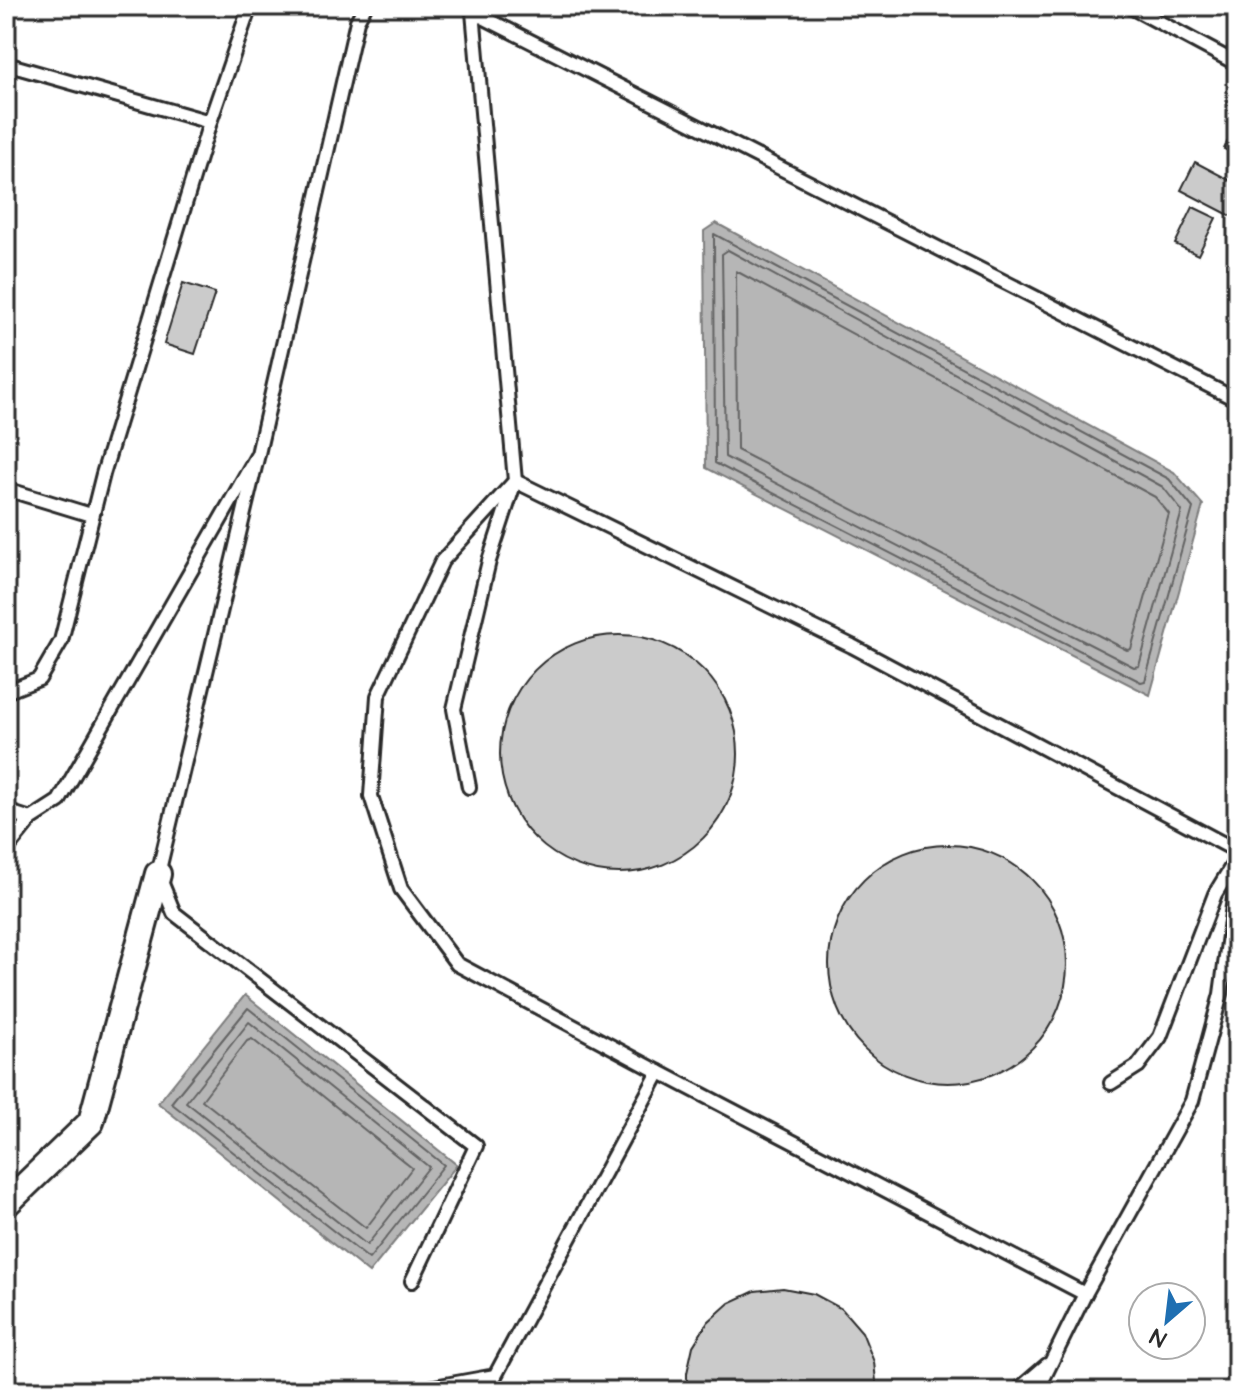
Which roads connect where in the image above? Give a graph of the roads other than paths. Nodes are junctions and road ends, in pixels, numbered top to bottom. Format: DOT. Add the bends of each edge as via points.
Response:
graph roads {
  1 [pos="250,6"];
  2 [pos="365,6"];
  3 [pos="1129,6"];
  4 [pos="470,9"];
  5 [pos="1237,46"];
  6 [pos="6,64"];
  7 [pos="210,122"];
  8 [pos="1237,400"];
  9 [pos="258,454"];
  10 [pos="515,481"];
  11 [pos="6,489"];
  12 [pos="91,515"];
  13 [pos="6,692"];
  14 [pos="469,787"];
  15 [pos="6,811"];
  16 [pos="31,819"];
  17 [pos="6,850"];
  18 [pos="1237,851"];
  19 [pos="1237,858"];
  20 [pos="158,874"];
  21 [pos="1237,876"];
  22 [pos="659,1072"];
  23 [pos="1111,1083"];
  24 [pos="6,1204"];
  25 [pos="412,1281"];
  26 [pos="1085,1294"];
  27 [pos="1052,1360"];
  28 [pos="495,1376"];
  29 [pos="412,1391"];
  30 [pos="501,1391"];
  31 [pos="1017,1391"];
  32 [pos="1037,1391"];
  1 -- 7 [label="lane"];
  2 -- 9 [label="lane" via="357,21"];
  3 -- 5 [label="lane" via="1230,60"];
  4 -- 8 [label="lane"];
  4 -- 10 [label="lane"];
  6 -- 7 [label="lane"];
  7 -- 12 [label="lane"];
  9 -- 16 [label="lane" via="59,801"];
  9 -- 20 [label="lane"];
  10 -- 14 [label="lane" via="489,561 454,709"];
  10 -- 18 [label="lane" via="852,646"];
  10 -- 22 [label="lane" via="442,561 378,696 371,796 401,889 457,964"];
  11 -- 12 [label="lane"];
  12 -- 13 [label="lane" via="61,641 39,679"];
  15 -- 16 [label="lane"];
  16 -- 17 [label="lane"];
  19 -- 23 [label="lane" via="1215,894 1160,1037 1138,1066"];
  20 -- 24 [label="street" via="91,1122"];
  20 -- 25 [label="lane" via="174,913 476,1146"];
  21 -- 26 [label="lane" via="1221,994 1192,1101"];
  22 -- 26 [label="lane"];
  22 -- 28 [label="lane"];
  26 -- 27 [label="lane"];
  27 -- 31 [label="lane"];
  27 -- 32 [label="lane"];
  28 -- 29 [label="lane"];
  28 -- 30 [label="lane"];
}
